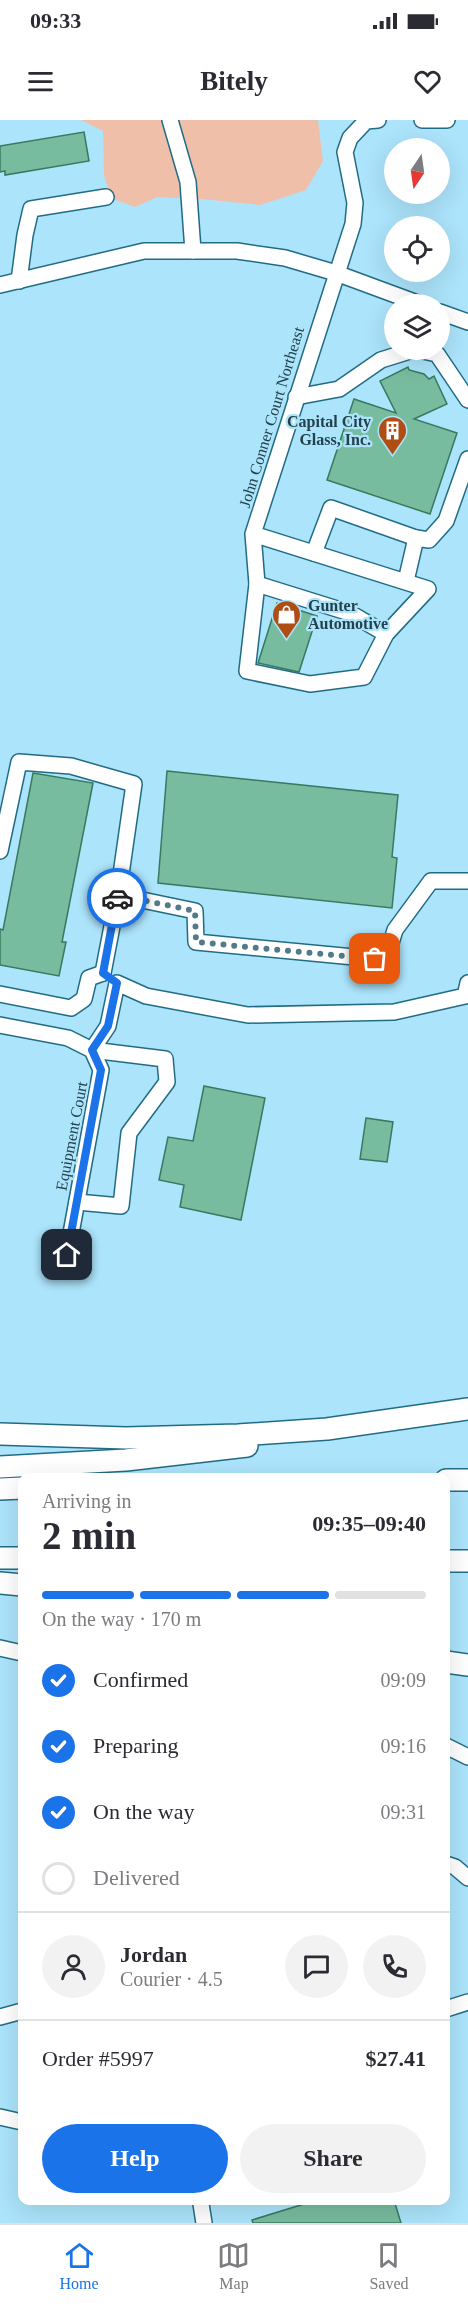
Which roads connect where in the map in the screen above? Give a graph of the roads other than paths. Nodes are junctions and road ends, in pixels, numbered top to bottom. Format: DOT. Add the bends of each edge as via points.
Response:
graph roads {
  1 [pos="170,120"];
  2 [pos="378,120"];
  3 [pos="422,120"];
  4 [pos="447,120"];
  5 [pos="106,197"];
  6 [pos="193,251"];
  7 [pos="336,273"];
  8 [pos="19,281"];
  9 [pos="0,285"];
  10 [pos="393,294"];
  11 [pos="450,316"];
  12 [pos="468,322"];
  13 [pos="384,359"];
  14 [pos="441,360"];
  15 [pos="296,397"];
  16 [pos="468,400"];
  17 [pos="468,459"];
  18 [pos="253,534"];
  19 [pos="416,538"];
  20 [pos="314,553"];
  21 [pos="405,581"];
  22 [pos="257,584"];
  23 [pos="386,634"];
  24 [pos="0,851"];
  25 [pos="468,881"];
  26 [pos="118,895"];
  27 [pos="103,973"];
  28 [pos="117,983"];
  29 [pos="468,983"];
  30 [pos="0,994"];
  31 [pos="0,1025"];
  32 [pos="92,1050"];
  33 [pos="77,1202"];
  34 [pos="67,1255"];
  35 [pos="468,1409"];
  36 [pos="327,1429"];
  37 [pos="0,1434"];
  38 [pos="0,1467"];
  39 [pos="450,1480"];
  40 [pos="468,1480"];
  41 [pos="18,1488"];
  42 [pos="0,1489"];
  43 [pos="0,1558"];
  44 [pos="18,1558"];
  45 [pos="450,1561"];
  46 [pos="468,1561"];
  47 [pos="0,1583"];
  48 [pos="18,1585"];
  49 [pos="0,1648"];
  50 [pos="18,1652"];
  51 [pos="450,1663"];
  52 [pos="468,1665"];
  53 [pos="450,1748"];
  54 [pos="468,1757"];
  55 [pos="450,1865"];
  56 [pos="468,1878"];
  57 [pos="468,2002"];
  58 [pos="450,2008"];
  59 [pos="18,2012"];
  60 [pos="0,2017"];
  61 [pos="0,2117"];
  62 [pos="18,2121"];
  63 [pos="203,2205"];
  64 [pos="204,2223"];
  1 -- 6 [label="street" via="188,182"];
  2 -- 7 [label="street, John Conner Court Northeast" via="366,121 350,138 345,152 355,204"];
  3 -- 4 [label="street"];
  5 -- 8 [label="street" via="31,209"];
  6 -- 7 [label="street" via="247,252"];
  6 -- 8 [label="street" via="144,251"];
  7 -- 10 [label="street"];
  7 -- 15 [label="street, John Conner Court Northeast"];
  8 -- 9 [label="street"];
  11 -- 12 [label="street"];
  13 -- 15 [label="street" via="339,389"];
  14 -- 16 [label="street"];
  15 -- 18 [label="street, John Conner Court Northeast"];
  17 -- 19 [label="street" via="446,521 429,540"];
  18 -- 20 [label="street, John Conner Court Northeast"];
  18 -- 22 [label="street"];
  19 -- 20 [label="street" via="331,508"];
  19 -- 21 [label="street"];
  20 -- 21 [label="street, John Conner Court Northeast"];
  21 -- 23 [label="street, John Conner Court Northeast" via="428,589"];
  22 -- 23 [label="street" via="350,613"];
  22 -- 23 [label="street" via="247,671 310,684 364,677"];
  24 -- 26 [label="street" via="19,762 71,766 134,784"];
  25 -- 26 [label="street" via="430,881 395,930 388,953 375,959 196,942 195,911"];
  26 -- 27 [label="street"];
  27 -- 28 [label="street"];
  27 -- 30 [label="street" via="89,978 84,999 71,1008"];
  28 -- 29 [label="street" via="146,996 248,1015 394,1012 465,996"];
  28 -- 32 [label="street" via="108,1026"];
  31 -- 32 [label="street" via="68,1038"];
  32 -- 33 [label="street, Equipment Court" via="101,1070"];
  32 -- 33 [label="street" via="165,1059 167,1082 129,1133 121,1206"];
  33 -- 34 [label="street, Equipment Court"];
  35 -- 36 [label="highway"];
  36 -- 37 [label="highway" via="126,1438"];
  36 -- 38 [label="highway" via="282,1441 183,1455"];
  39 -- 40 [label="highway"];
  41 -- 42 [label="highway"];
  43 -- 44 [label="highway"];
  45 -- 46 [label="highway"];
  47 -- 48 [label="highway"];
  49 -- 50 [label="street"];
  51 -- 52 [label="highway"];
  53 -- 54 [label="street"];
  55 -- 56 [label="street"];
  57 -- 58 [label="street"];
  59 -- 60 [label="street"];
  61 -- 62 [label="street"];
  63 -- 64 [label="street"];
}
